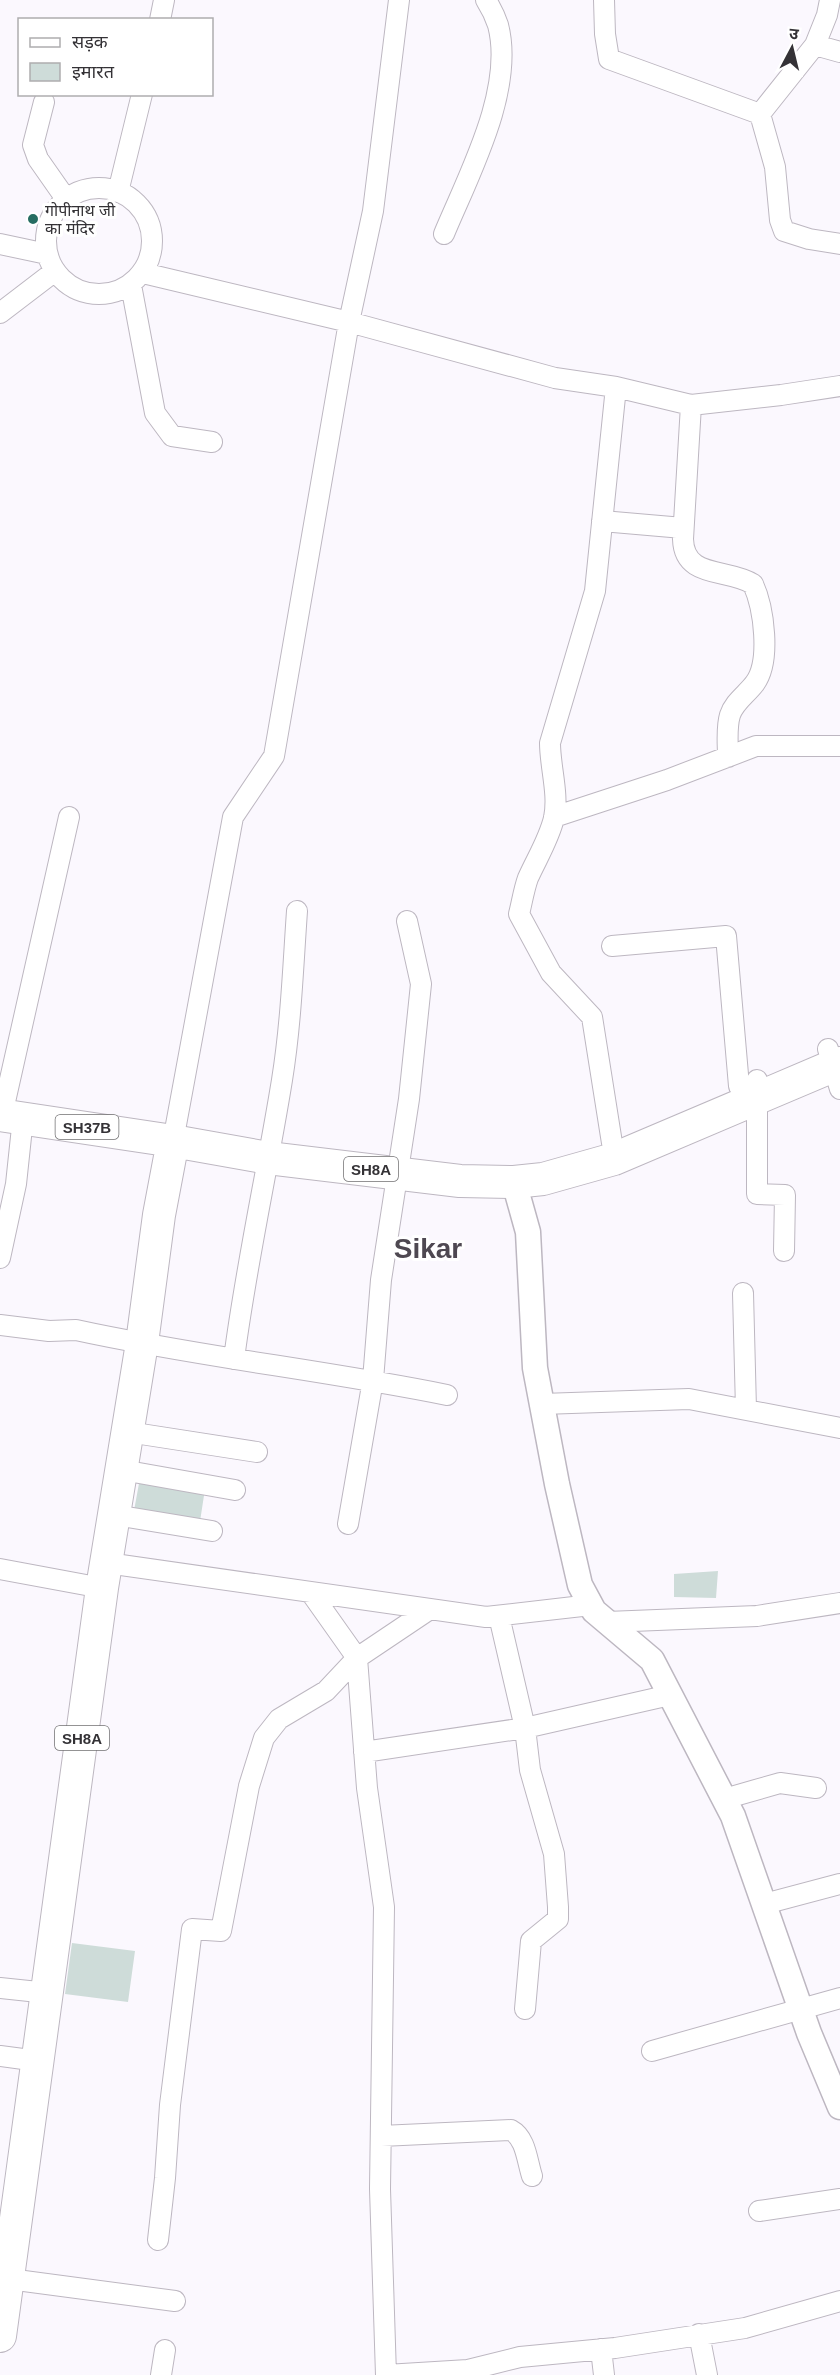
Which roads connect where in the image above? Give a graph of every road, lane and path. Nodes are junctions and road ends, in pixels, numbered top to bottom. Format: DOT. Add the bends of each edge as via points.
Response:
graph roads {
  1 [pos="164,0"];
  2 [pos="399,0"];
  3 [pos="486,0"];
  4 [pos="604,0"];
  5 [pos="830,0"];
  6 [pos="160,18"];
  7 [pos="815,45"];
  8 [pos="840,52"];
  9 [pos="142,96"];
  10 [pos="44,102"];
  11 [pos="760,114"];
  12 [pos="118,192"];
  13 [pos="66,199"];
  14 [pos="444,234"];
  15 [pos="0,244"];
  16 [pos="840,244"];
  17 [pos="51,262"];
  18 [pos="137,279"];
  19 [pos="0,313"];
  20 [pos="350,322"];
  21 [pos="840,386"];
  22 [pos="616,387"];
  23 [pos="691,405"];
  24 [pos="212,442"];
  25 [pos="602,521"];
  26 [pos="683,528"];
  27 [pos="840,746"];
  28 [pos="728,757"];
  29 [pos="69,817"];
  30 [pos="554,817"];
  31 [pos="297,911"];
  32 [pos="407,921"];
  33 [pos="612,946"];
  34 [pos="836,1062"];
  35 [pos="751,1088"];
  36 [pos="8,1116"];
  37 [pos="173,1141"];
  38 [pos="612,1143"];
  39 [pos="268,1158"];
  40 [pos="568,1170"];
  41 [pos="398,1172"];
  42 [pos="514,1182"];
  43 [pos="784,1251"];
  44 [pos="0,1258"];
  45 [pos="743,1293"];
  46 [pos="0,1325"];
  47 [pos="142,1343"];
  48 [pos="234,1359"];
  49 [pos="372,1380"];
  50 [pos="447,1395"];
  51 [pos="542,1404"];
  52 [pos="746,1409"];
  53 [pos="840,1428"];
  54 [pos="128,1432"];
  55 [pos="257,1452"];
  56 [pos="122,1470"];
  57 [pos="235,1490"];
  58 [pos="115,1515"];
  59 [pos="348,1524"];
  60 [pos="212,1531"];
  61 [pos="0,1569"];
  62 [pos="105,1575"];
  63 [pos="311,1593"];
  64 [pos="840,1603"];
  65 [pos="430,1610"];
  66 [pos="599,1613"];
  67 [pos="499,1616"];
  68 [pos="357,1658"];
  69 [pos="670,1695"];
  70 [pos="525,1728"];
  71 [pos="364,1752"];
  72 [pos="816,1788"];
  73 [pos="724,1798"];
  74 [pos="840,1884"];
  75 [pos="764,1904"];
  76 [pos="0,1988"];
  77 [pos="48,1993"];
  78 [pos="840,1998"];
  79 [pos="525,2009"];
  80 [pos="801,2010"];
  81 [pos="652,2051"];
  82 [pos="0,2056"];
  83 [pos="38,2061"];
  84 [pos="840,2107"];
  85 [pos="381,2136"];
  86 [pos="531,2176"];
  87 [pos="840,2199"];
  88 [pos="759,2211"];
  89 [pos="159,2240"];
  90 [pos="9,2278"];
  91 [pos="175,2301"];
  92 [pos="840,2301"];
  93 [pos="699,2334"];
  94 [pos="0,2336"];
  95 [pos="601,2349"];
  96 [pos="165,2350"];
  97 [pos="161,2375"];
  98 [pos="386,2375"];
  99 [pos="604,2375"];
  100 [pos="707,2375"];
  1 -- 6 [label="street"];
  2 -- 20 [label="street" via="373,211"];
  3 -- 14 [label="street" via="500,39 498,87 487,131"];
  4 -- 11 [label="street" via="609,59"];
  5 -- 7 [label="street"];
  7 -- 8 [label="street"];
  7 -- 11 [label="street"];
  9 -- 12 [label="street"];
  10 -- 13 [label="street" via="33,145 38,159"];
  11 -- 16 [label="street" via="775,167 784,231"];
  12 -- 13 [label="street" via="81,190"];
  12 -- 18 [label="street" via="130,197 150,224 150,258"];
  13 -- 17 [label="street" via="53,212 46,229"];
  15 -- 17 [label="street"];
  17 -- 18 [label="street" via="62,280 95,295 114,293"];
  17 -- 19 [label="street"];
  18 -- 20 [label="street"];
  18 -- 24 [label="street" via="155,412 172,436"];
  20 -- 22 [label="street" via="555,378"];
  20 -- 37 [label="street" via="274,756 233,818"];
  21 -- 23 [label="street"];
  22 -- 23 [label="street"];
  22 -- 25 [label="street"];
  23 -- 26 [label="street"];
  25 -- 26 [label="street"];
  25 -- 30 [label="street" via="595,591 550,743"];
  26 -- 28 [label="street" via="688,561 753,584 759,602 764,660 755,683 730,715"];
  27 -- 28 [label="street" via="756,746"];
  28 -- 30 [label="street"];
  29 -- 36 [label="street"];
  30 -- 38 [label="street" via="527,880 519,914 551,973 592,1017"];
  31 -- 39 [label="street" via="288,1035"];
  32 -- 41 [label="street" via="421,984"];
  33 -- 35 [label="street" via="726,936"];
  34 -- 35 [label="main road, SH8A"];
  35 -- 38 [label="main road, SH8A"];
  35 -- 40 [label="main road, SH8A" via="614,1159"];
  35 -- 43 [label="street" via="757,1194 785,1195"];
  36 -- 37 [label="main road, SH37B"];
  36 -- 44 [label="street" via="16,1184"];
  37 -- 39 [label="main road, SH8A"];
  37 -- 47 [label="main road, SH8A"];
  38 -- 40 [label="main road, SH8A"];
  39 -- 41 [label="main road, SH8A"];
  39 -- 48 [label="street" via="242,1291"];
  40 -- 42 [label="main road, SH8A" via="543,1179"];
  41 -- 42 [label="main road, SH8A" via="460,1181"];
  41 -- 49 [label="street" via="381,1280"];
  42 -- 51 [label="street" via="528,1232 535,1368"];
  45 -- 52 [label="street"];
  46 -- 47 [label="street" via="76,1330"];
  47 -- 48 [label="street"];
  47 -- 54 [label="main road, SH8A"];
  48 -- 49 [label="street"];
  49 -- 50 [label="street"];
  49 -- 59 [label="street"];
  51 -- 52 [label="street" via="689,1399"];
  51 -- 66 [label="street" via="580,1585"];
  52 -- 53 [label="street"];
  54 -- 55 [label="street"];
  54 -- 56 [label="main road, SH8A"];
  56 -- 57 [label="street"];
  56 -- 58 [label="main road, SH8A"];
  58 -- 60 [label="street"];
  58 -- 62 [label="main road, SH8A"];
  61 -- 62 [label="street"];
  62 -- 63 [label="street"];
  62 -- 77 [label="main road, SH8A"];
  63 -- 65 [label="street"];
  63 -- 68 [label="street"];
  64 -- 66 [label="street" via="757,1616"];
  65 -- 67 [label="street"];
  65 -- 68 [label="street"];
  66 -- 67 [label="street"];
  66 -- 69 [label="street" via="652,1660"];
  67 -- 70 [label="street"];
  68 -- 71 [label="street"];
  68 -- 89 [label="street" via="326,1691 279,1719 264,1738 249,1786 221,1930 192,1929 170,2105"];
  69 -- 70 [label="street"];
  69 -- 73 [label="street"];
  70 -- 71 [label="street"];
  70 -- 79 [label="street" via="530,1770 554,1854 558,1907 558,1919 531,1941"];
  71 -- 85 [label="street" via="384,1907"];
  72 -- 73 [label="street" via="780,1783"];
  73 -- 75 [label="street"];
  74 -- 75 [label="street"];
  75 -- 80 [label="street"];
  76 -- 77 [label="street"];
  77 -- 83 [label="main road, SH8A"];
  78 -- 80 [label="street"];
  80 -- 81 [label="street"];
  80 -- 84 [label="street"];
  82 -- 83 [label="street"];
  83 -- 90 [label="main road, SH8A"];
  85 -- 86 [label="street" via="511,2130 519,2134"];
  85 -- 98 [label="street"];
  87 -- 88 [label="street"];
  90 -- 91 [label="street"];
  90 -- 94 [label="main road, SH8A"];
  92 -- 93 [label="street" via="745,2328"];
  93 -- 95 [label="street"];
  93 -- 100 [label="street"];
  95 -- 98 [label="street" via="520,2357 468,2370"];
  95 -- 99 [label="street"];
  96 -- 97 [label="street"];
}
